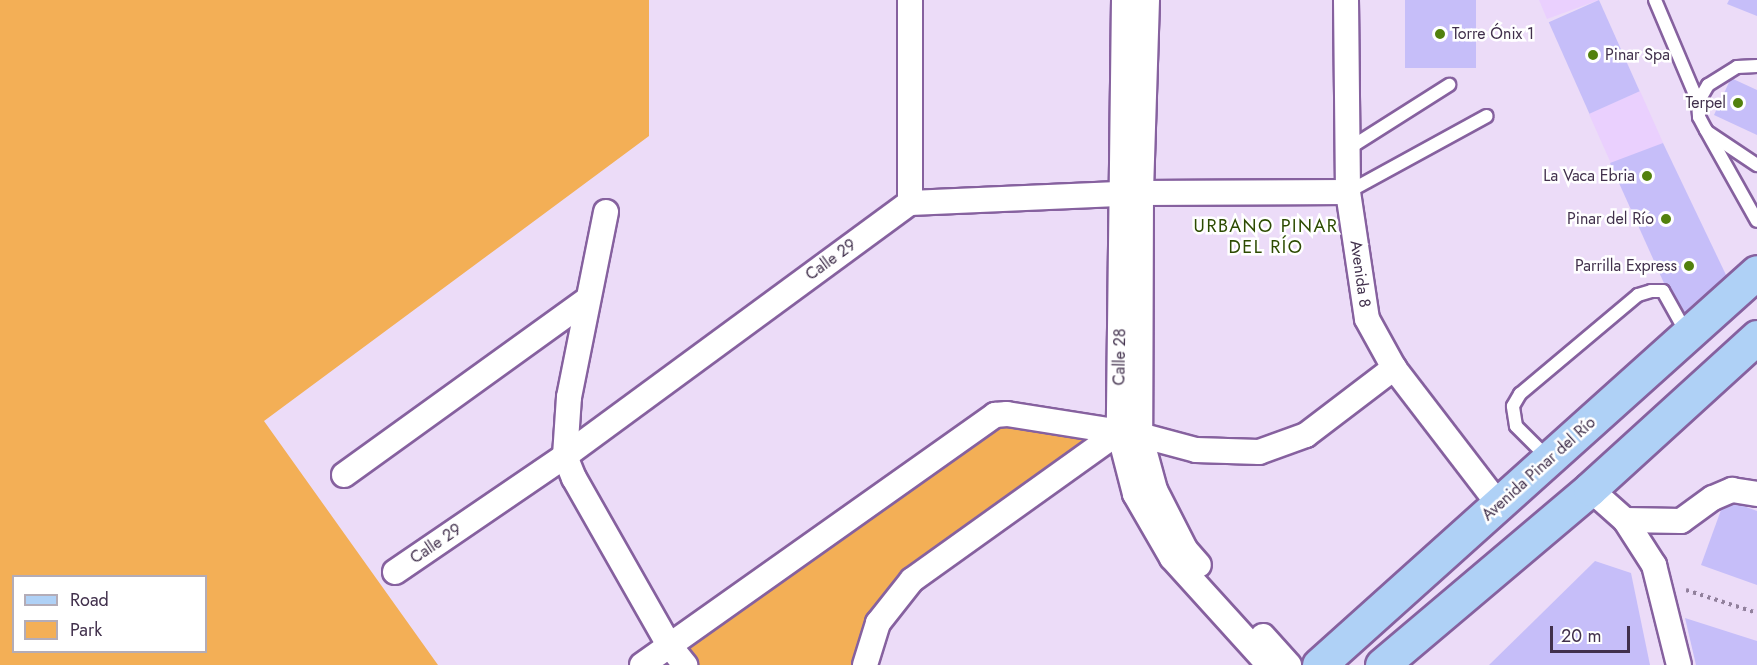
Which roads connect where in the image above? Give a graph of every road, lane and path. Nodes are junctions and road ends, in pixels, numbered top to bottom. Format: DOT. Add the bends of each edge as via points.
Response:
graph roads {
  1 [pos="910,0"];
  2 [pos="1124,0"];
  3 [pos="1147,0"];
  4 [pos="1347,0"];
  5 [pos="1655,0"];
  6 [pos="1757,66"];
  7 [pos="1449,85"];
  8 [pos="1698,102"];
  9 [pos="1487,116"];
  10 [pos="1706,130"];
  11 [pos="1348,149"];
  12 [pos="1757,165"];
  13 [pos="1348,192"];
  14 [pos="1132,194"];
  15 [pos="910,203"];
  16 [pos="606,212"];
  17 [pos="1757,221"];
  18 [pos="1757,272"];
  19 [pos="588,299"];
  20 [pos="1688,335"];
  21 [pos="1757,337"];
  22 [pos="1394,368"];
  23 [pos="1130,434"];
  24 [pos="565,456"];
  25 [pos="1550,459"];
  26 [pos="344,475"];
  27 [pos="1590,489"];
  28 [pos="1757,494"];
  29 [pos="1499,505"];
  30 [pos="1625,520"];
  31 [pos="395,572"];
  32 [pos="1660,582"];
  33 [pos="1757,613"];
  34 [pos="669,645"];
  35 [pos="642,665"];
  36 [pos="685,665"];
  37 [pos="865,665"];
  38 [pos="1269,665"];
  39 [pos="1289,665"];
  40 [pos="1319,665"];
  41 [pos="1382,665"];
  42 [pos="1679,665"];
  1 -- 15 [label="street"];
  2 -- 14 [label="street, Calle 28"];
  3 -- 14 [label="street, Calle 28"];
  4 -- 11 [label="street, Avenida 8"];
  5 -- 8 [label="lane"];
  6 -- 8 [label="lane" via="1737,67 1708,85"];
  7 -- 11 [label="lane"];
  8 -- 10 [label="lane" via="1699,117"];
  9 -- 13 [label="lane"];
  10 -- 12 [label="lane"];
  10 -- 17 [label="lane"];
  11 -- 13 [label="street, Avenida 8"];
  13 -- 14 [label="street"];
  13 -- 22 [label="street, Avenida 8" via="1367,319"];
  14 -- 15 [label="street"];
  14 -- 23 [label="street, Calle 28"];
  15 -- 24 [label="street, Calle 29"];
  16 -- 19 [label="street"];
  18 -- 20 [label="main road, Avenida Pinar del Río"];
  19 -- 24 [label="street" via="568,397"];
  19 -- 26 [label="street"];
  20 -- 25 [label="main road, Avenida Pinar del Río"];
  20 -- 25 [label="lane" via="1663,291 1638,295 1520,394 1514,406 1516,426"];
  21 -- 27 [label="main road"];
  22 -- 23 [label="street" via="1306,435 1259,452 1196,450"];
  22 -- 29 [label="street, Avenida 8"];
  23 -- 34 [label="street" via="1007,414 995,416"];
  23 -- 37 [label="street" via="912,580 878,623"];
  23 -- 38 [label="street, Calle 28" via="1135,494 1172,558"];
  23 -- 39 [label="street, Calle 28" via="1185,549"];
  24 -- 31 [label="street, Calle 29"];
  24 -- 34 [label="street"];
  25 -- 29 [label="main road, Avenida Pinar del Río"];
  27 -- 30 [label="street"];
  27 -- 41 [label="main road"];
  28 -- 30 [label="street" via="1732,490 1713,498 1681,521"];
  29 -- 40 [label="main road, Avenida Pinar del Río"];
  30 -- 32 [label="street" via="1654,565"];
  32 -- 33 [label="path"];
  32 -- 42 [label="street"];
  34 -- 35 [label="street"];
  34 -- 36 [label="street"];
}
